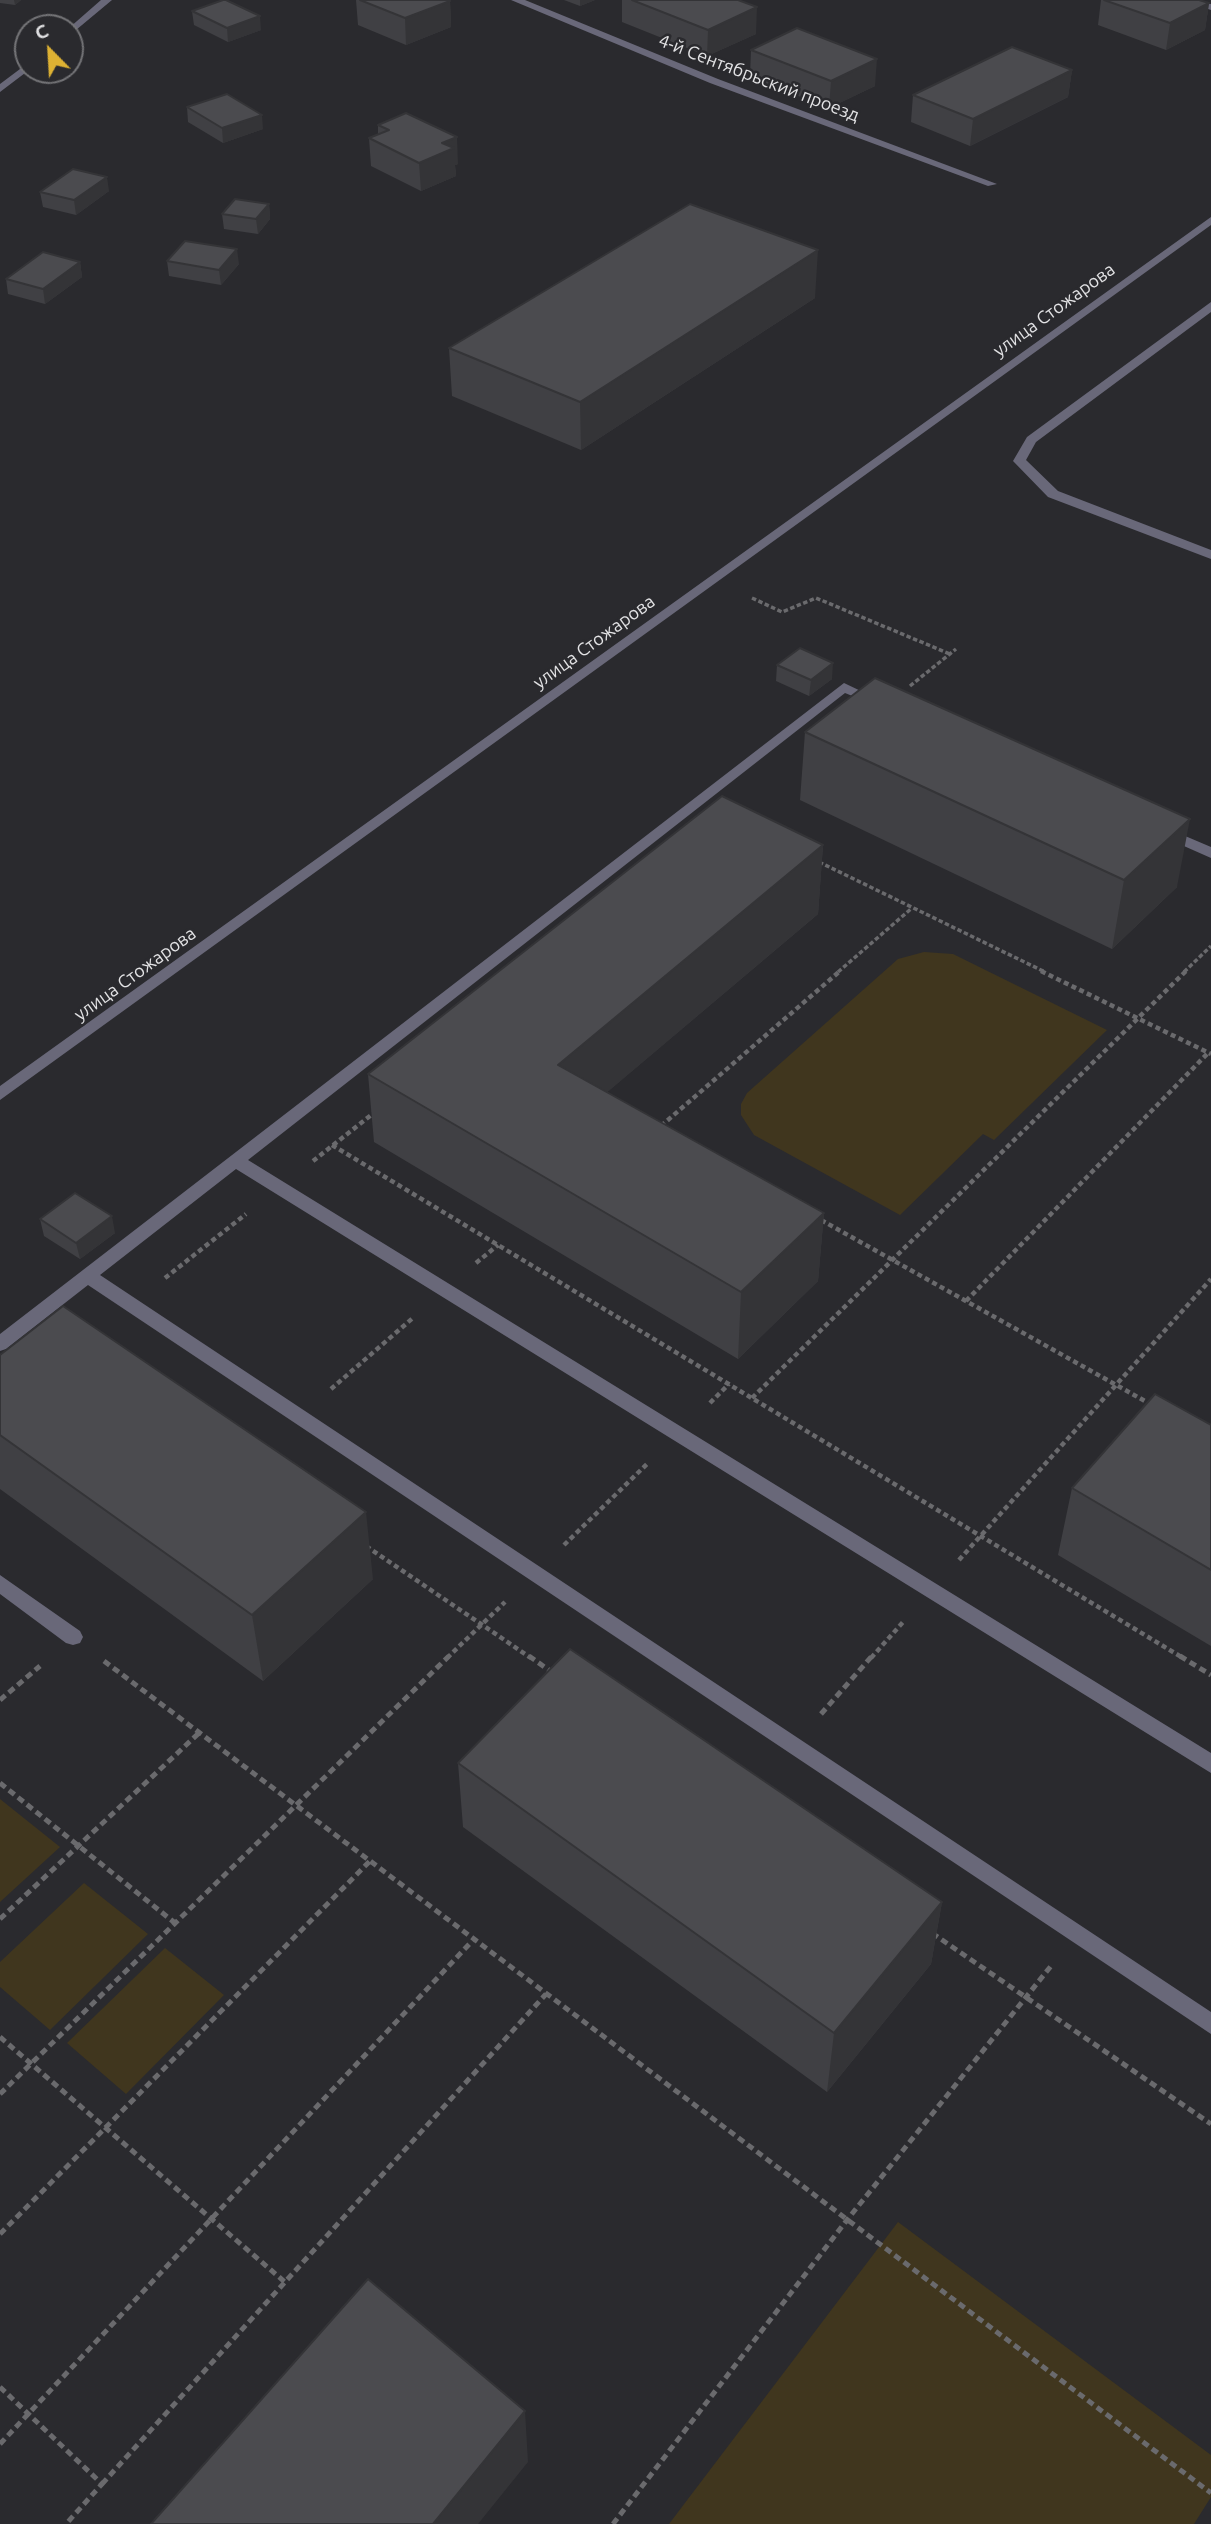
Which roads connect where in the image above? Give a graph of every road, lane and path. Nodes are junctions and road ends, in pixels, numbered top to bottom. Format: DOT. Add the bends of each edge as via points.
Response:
graph roads {
  1 [pos="107,0"];
  2 [pos="516,0"];
  3 [pos="1190,0"];
  4 [pos="1211,7"];
  5 [pos="84,20"];
  6 [pos="14,78"];
  7 [pos="0,89"];
  8 [pos="992,184"];
  9 [pos="1211,220"];
  10 [pos="1211,306"];
  11 [pos="1211,555"];
  12 [pos="713,580"];
  13 [pos="956,649"];
  14 [pos="951,654"];
  15 [pos="885,706"];
  16 [pos="1150,825"];
  17 [pos="1211,853"];
  18 [pos="818,862"];
  19 [pos="912,908"];
  20 [pos="1211,946"];
  21 [pos="1137,1018"];
  22 [pos="1210,1054"];
  23 [pos="0,1094"];
  24 [pos="375,1111"];
  25 [pos="670,1136"];
  26 [pos="332,1145"];
  27 [pos="236,1161"];
  28 [pos="279,1188"];
  29 [pos="810,1214"];
  30 [pos="498,1245"];
  31 [pos="892,1260"];
  32 [pos="88,1276"];
  33 [pos="1211,1279"];
  34 [pos="445,1290"];
  35 [pos="966,1301"];
  36 [pos="132,1305"];
  37 [pos="0,1344"];
  38 [pos="1116,1385"];
  39 [pos="752,1398"];
  40 [pos="1163,1412"];
  41 [pos="299,1417"];
  42 [pos="981,1535"];
  43 [pos="358,1540"];
  44 [pos="0,1583"];
  45 [pos="931,1591"];
  46 [pos="73,1637"];
  47 [pos="1211,1675"];
  48 [pos="557,1676"];
  49 [pos="0,1700"];
  50 [pos="200,1732"];
  51 [pos="793,1745"];
  52 [pos="1211,1764"];
  53 [pos="0,1783"];
  54 [pos="297,1806"];
  55 [pos="78,1846"];
  56 [pos="370,1861"];
  57 [pos="0,1919"];
  58 [pos="175,1923"];
  59 [pos="923,1927"];
  60 [pos="1076,1934"];
  61 [pos="474,1939"];
  62 [pos="546,1994"];
  63 [pos="1026,1997"];
  64 [pos="1211,2024"];
  65 [pos="0,2037"];
  66 [pos="31,2064"];
  67 [pos="0,2094"];
  68 [pos="1211,2124"];
  69 [pos="106,2127"];
  70 [pos="211,2218"];
  71 [pos="847,2220"];
  72 [pos="0,2234"];
  73 [pos="286,2283"];
  74 [pos="0,2387"];
  75 [pos="28,2414"];
  76 [pos="0,2444"];
  77 [pos="102,2484"];
  78 [pos="1211,2493"];
  79 [pos="66,2524"];
  80 [pos="612,2524"];
  1 -- 5 [label="street"];
  2 -- 8 [label="street, 4-й Сентябрьский проезд" via="714,81"];
  3 -- 4 [label="street"];
  6 -- 7 [label="street"];
  9 -- 12 [label="street, улица Стожарова"];
  10 -- 11 [label="street" via="1031,440 1019,461 1053,494"];
  12 -- 14 [label="path" via="782,612 816,598"];
  12 -- 23 [label="street, улица Стожарова"];
  13 -- 14 [label="path"];
  14 -- 15 [label="path"];
  15 -- 27 [label="street" via="844,687"];
  16 -- 17 [label="street"];
  18 -- 19 [label="path"];
  19 -- 21 [label="path"];
  19 -- 25 [label="path" via="658,1129"];
  20 -- 21 [label="path"];
  21 -- 22 [label="path"];
  21 -- 31 [label="path"];
  22 -- 35 [label="path"];
  24 -- 26 [label="path"];
  26 -- 28 [label="path"];
  26 -- 30 [label="path"];
  27 -- 28 [label="street"];
  27 -- 32 [label="street"];
  28 -- 34 [label="street"];
  28 -- 36 [label="path"];
  29 -- 31 [label="path"];
  30 -- 34 [label="path"];
  30 -- 39 [label="path"];
  31 -- 35 [label="path"];
  31 -- 39 [label="path"];
  32 -- 36 [label="street"];
  32 -- 37 [label="street"];
  33 -- 38 [label="path"];
  34 -- 41 [label="path"];
  34 -- 45 [label="street"];
  35 -- 38 [label="path"];
  36 -- 41 [label="street"];
  38 -- 40 [label="path"];
  38 -- 42 [label="path"];
  39 -- 42 [label="path"];
  41 -- 51 [label="street"];
  42 -- 45 [label="path"];
  42 -- 47 [label="path"];
  43 -- 48 [label="path"];
  44 -- 46 [label="street"];
  45 -- 51 [label="path"];
  45 -- 52 [label="street"];
  46 -- 49 [label="path"];
  46 -- 50 [label="path"];
  50 -- 54 [label="path"];
  50 -- 55 [label="path"];
  51 -- 60 [label="street"];
  53 -- 55 [label="path"];
  54 -- 56 [label="path"];
  54 -- 58 [label="path"];
  55 -- 57 [label="path"];
  55 -- 58 [label="path"];
  56 -- 61 [label="path"];
  56 -- 69 [label="path"];
  58 -- 66 [label="path"];
  59 -- 63 [label="path"];
  60 -- 63 [label="path"];
  60 -- 64 [label="street"];
  61 -- 62 [label="path"];
  61 -- 70 [label="path"];
  62 -- 71 [label="path"];
  62 -- 73 [label="path"];
  63 -- 68 [label="path"];
  63 -- 71 [label="path"];
  65 -- 66 [label="path"];
  66 -- 67 [label="path"];
  66 -- 69 [label="path"];
  69 -- 70 [label="path"];
  69 -- 72 [label="path"];
  70 -- 73 [label="path"];
  70 -- 75 [label="path"];
  71 -- 78 [label="path"];
  71 -- 80 [label="path"];
  73 -- 77 [label="path"];
  74 -- 75 [label="path"];
  75 -- 76 [label="path"];
  75 -- 77 [label="path"];
  77 -- 79 [label="path"];
}
